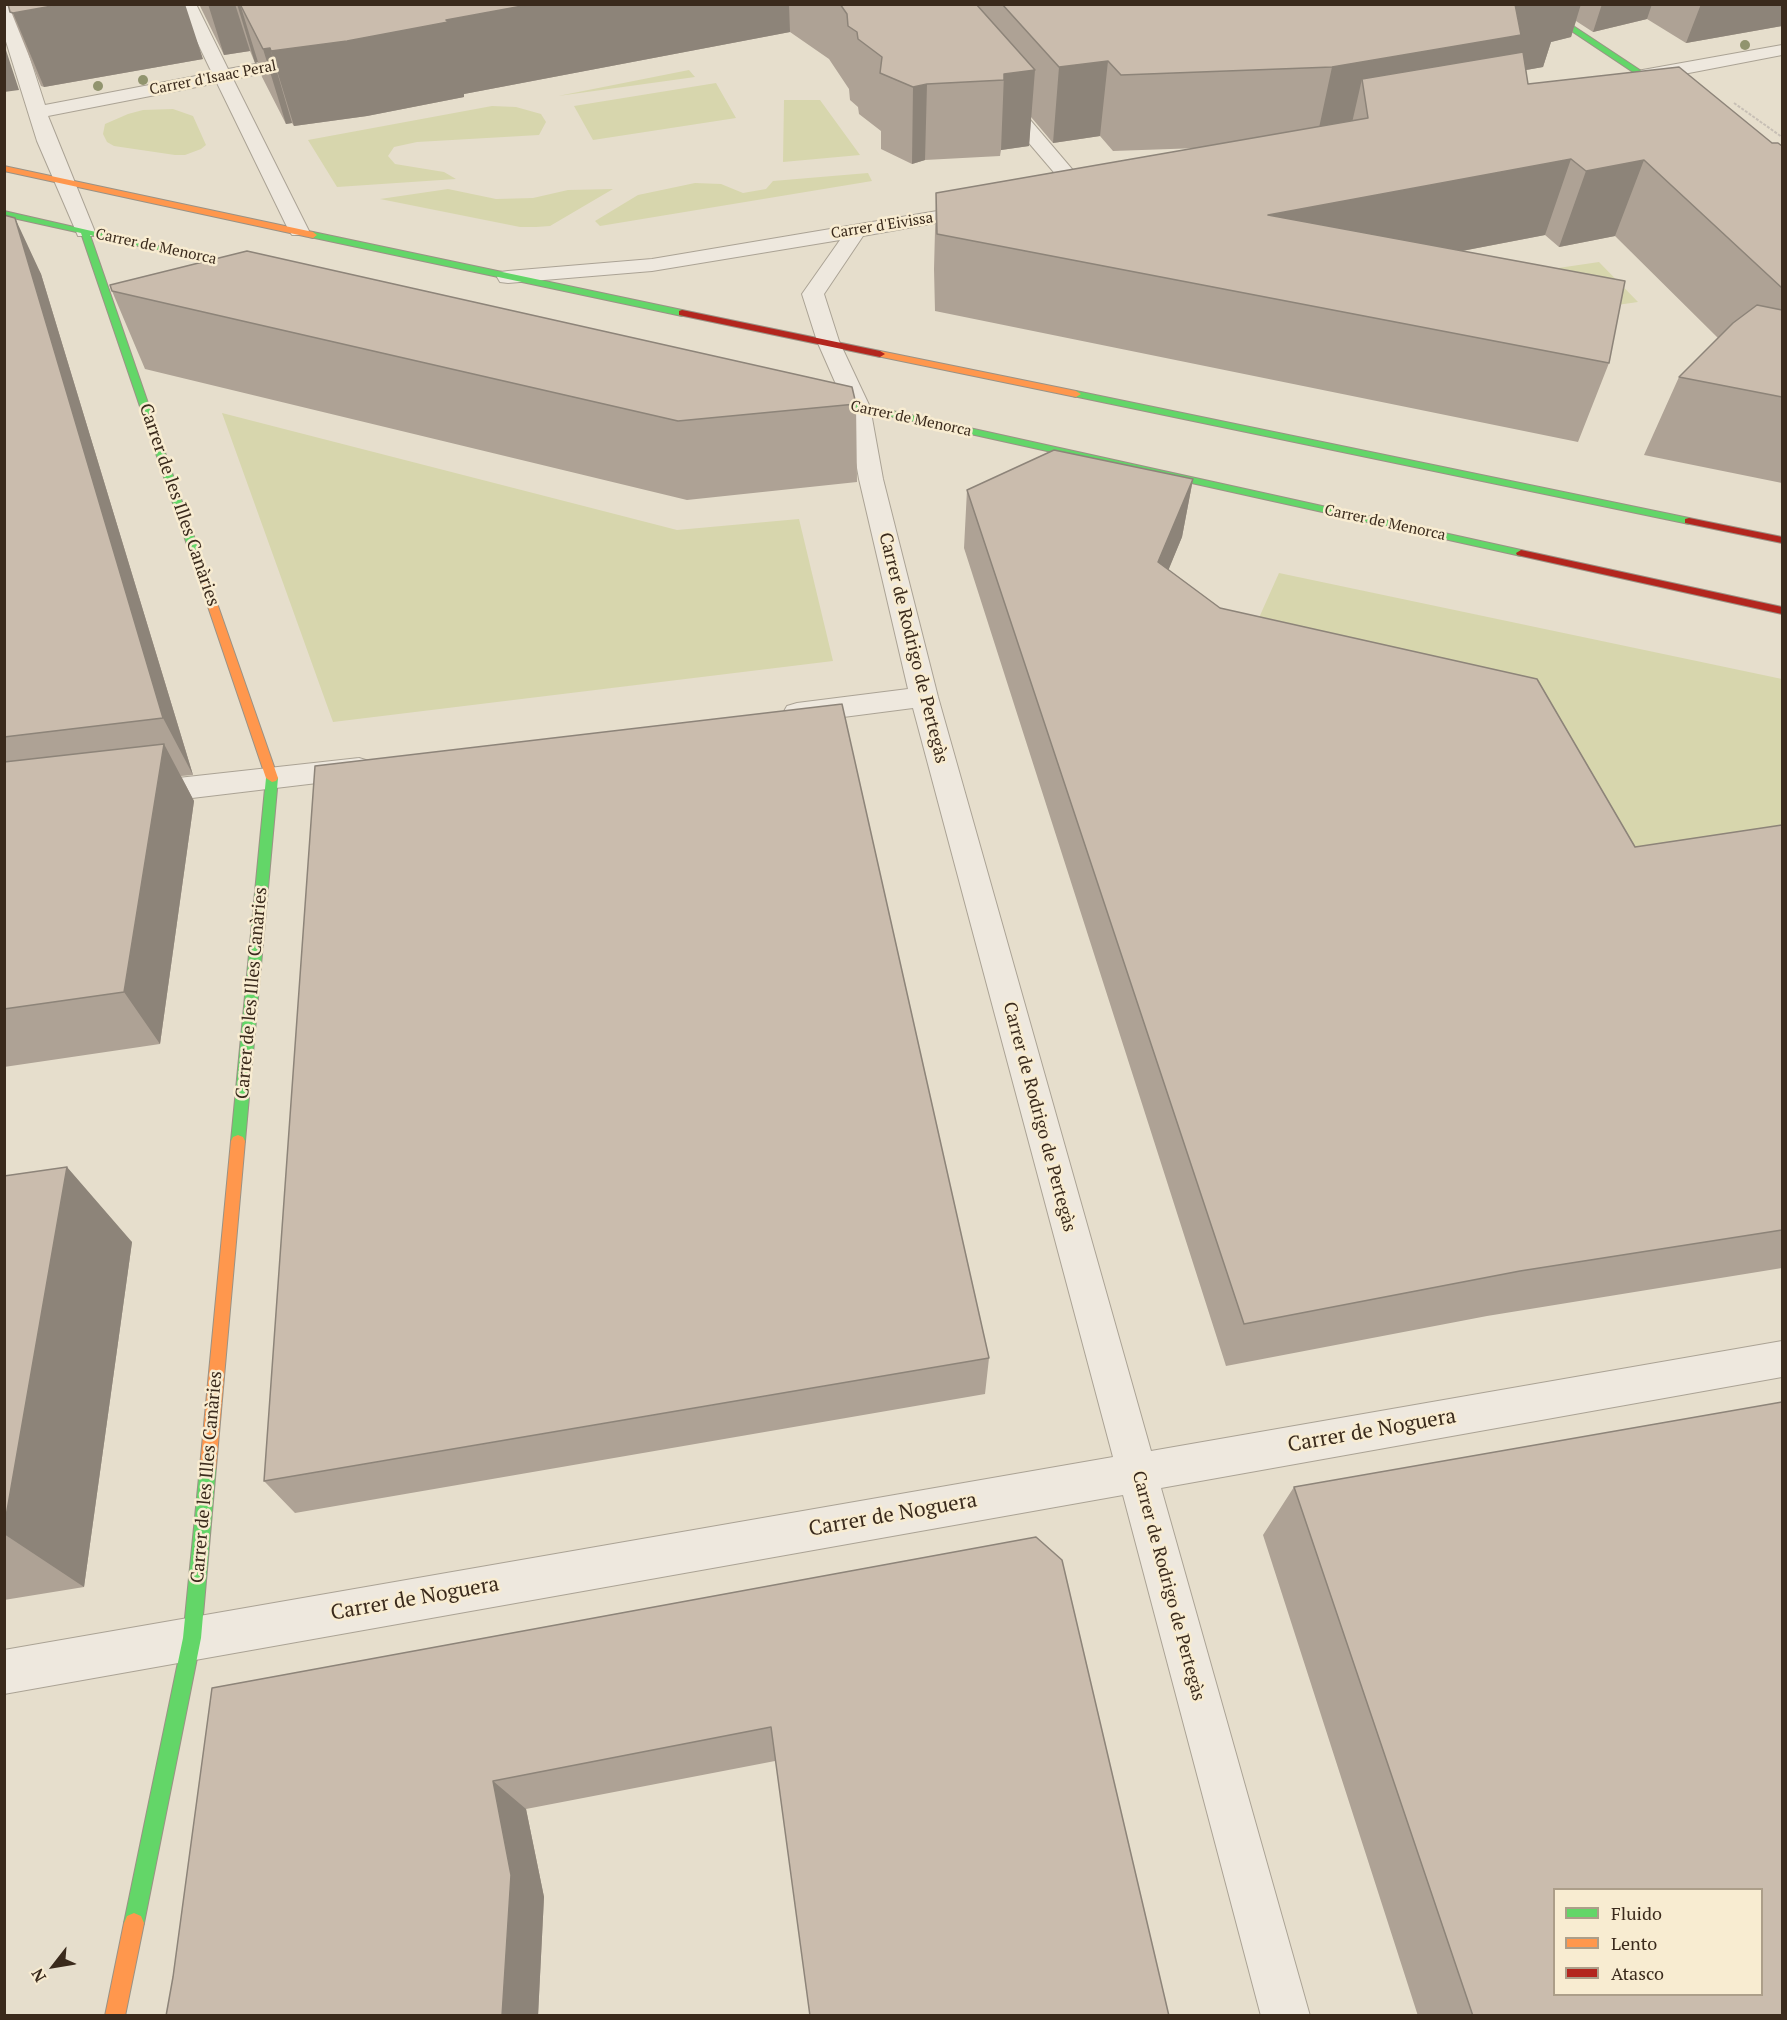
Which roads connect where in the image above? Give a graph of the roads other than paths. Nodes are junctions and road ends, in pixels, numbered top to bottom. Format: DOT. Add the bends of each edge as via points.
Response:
graph roads {
  1 [pos="187,4"];
  2 [pos="1534,4"];
  3 [pos="4,6"];
  4 [pos="1782,50"];
  5 [pos="318,58"];
  6 [pos="1644,75"];
  7 [pos="224,76"];
  8 [pos="1622,82"];
  9 [pos="990,85"];
  10 [pos="1688,105"];
  11 [pos="39,112"];
  12 [pos="4,168"];
  13 [pos="65,180"];
  14 [pos="1103,189"];
  15 [pos="1082,193"];
  16 [pos="1059,197"];
  17 [pos="1002,206"];
  18 [pos="4,213"];
  19 [pos="299,231"];
  20 [pos="856,231"];
  21 [pos="85,232"];
  22 [pos="272,273"];
  23 [pos="508,277"];
  24 [pos="828,341"];
  25 [pos="792,392"];
  26 [pos="858,407"];
  27 [pos="1782,540"];
  28 [pos="1782,611"];
  29 [pos="924,697"];
  30 [pos="771,716"];
  31 [pos="391,764"];
  32 [pos="272,779"];
  33 [pos="120,796"];
  34 [pos="1782,1359"];
  35 [pos="1137,1472"];
  36 [pos="192,1638"];
  37 [pos="4,1672"];
  38 [pos="115,2016"];
  39 [pos="1286,2016"];
  1 -- 7 [label="street"];
  2 -- 6 [label="main road"];
  3 -- 11 [label="street, Carrer de les Illes Canàries"];
  4 -- 6 [label="street"];
  5 -- 7 [label="street, Carrer d'Isaac Peral"];
  6 -- 8 [label="street"];
  6 -- 10 [label="main road"];
  7 -- 11 [label="street, Carrer d'Isaac Peral"];
  7 -- 19 [label="street"];
  9 -- 15 [label="street"];
  11 -- 13 [label="street, Carrer de les Illes Canàries"];
  12 -- 13 [label="main road"];
  13 -- 19 [label="main road"];
  13 -- 21 [label="street, Carrer de les Illes Canàries"];
  14 -- 15 [label="street"];
  15 -- 16 [label="street"];
  17 -- 20 [label="street, Carrer d'Eivissa"];
  18 -- 21 [label="main road, Carrer de Menorca"];
  19 -- 23 [label="main road"];
  20 -- 23 [label="street, Carrer d'Eivissa" via="652,265"];
  20 -- 24 [label="street, Carrer de Rodrigo de Pertegàs" via="813,294"];
  21 -- 22 [label="main road, Carrer de Menorca"];
  21 -- 32 [label="main road, Carrer de les Illes Canàries"];
  23 -- 24 [label="main road"];
  24 -- 26 [label="street, Carrer de Rodrigo de Pertegàs"];
  24 -- 27 [label="main road"];
  25 -- 26 [label="main road, Carrer de Menorca"];
  26 -- 28 [label="main road, Carrer de Menorca"];
  26 -- 29 [label="street, Carrer de Rodrigo de Pertegàs" via="871,479"];
  29 -- 30 [label="street"];
  29 -- 35 [label="street, Carrer de Rodrigo de Pertegàs"];
  31 -- 32 [label="street"];
  32 -- 33 [label="street"];
  32 -- 36 [label="main road, Carrer de les Illes Canàries"];
  34 -- 35 [label="street, Carrer de Noguera"];
  35 -- 36 [label="street, Carrer de Noguera"];
  35 -- 39 [label="street, Carrer de Rodrigo de Pertegàs"];
  36 -- 37 [label="street, Carrer de Noguera"];
  36 -- 38 [label="main road, Carrer de les Illes Canàries"];
}
